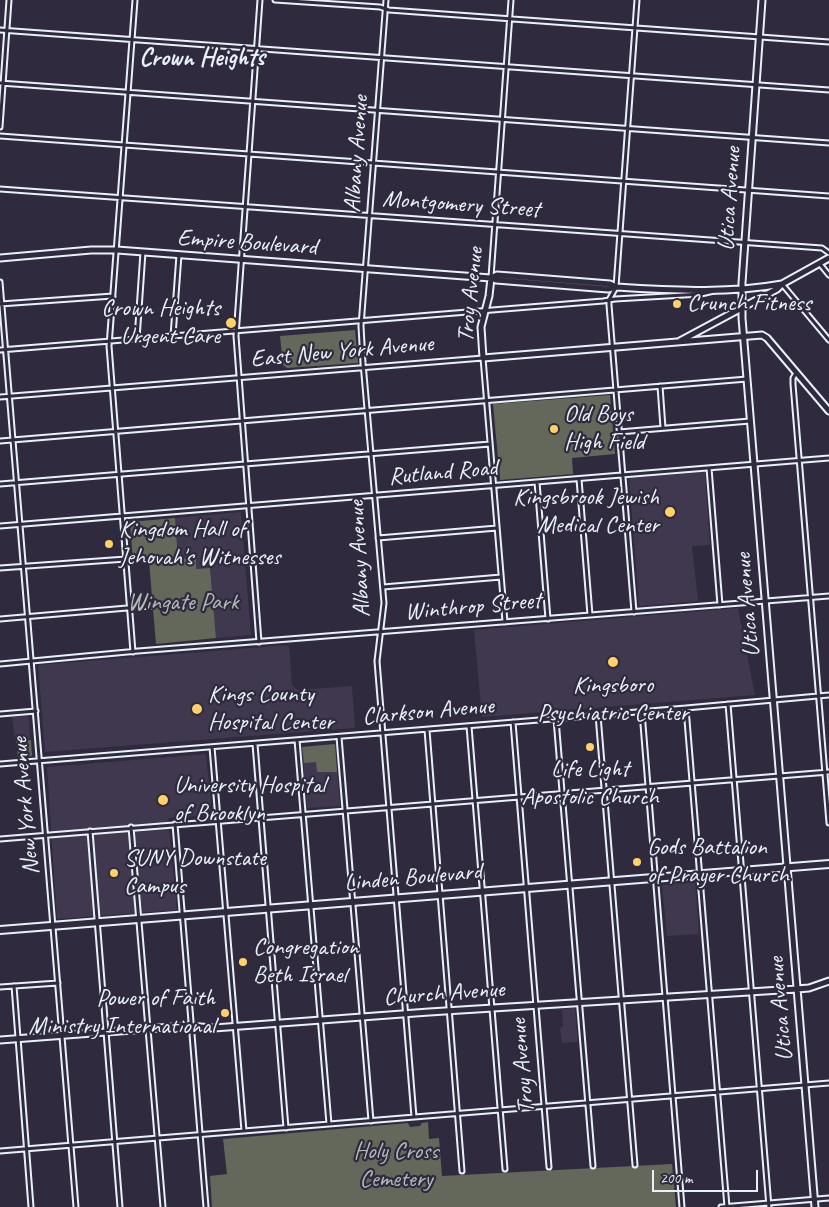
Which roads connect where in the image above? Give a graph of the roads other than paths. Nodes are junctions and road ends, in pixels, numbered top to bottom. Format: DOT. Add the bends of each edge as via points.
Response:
graph roads {
  1 [pos="9,0"];
  2 [pos="135,0"];
  3 [pos="260,0"];
  4 [pos="275,0"];
  5 [pos="386,0"];
  6 [pos="511,0"];
  7 [pos="636,0"];
  8 [pos="762,0"];
  9 [pos="385,9"];
  10 [pos="510,19"];
  11 [pos="634,28"];
  12 [pos="0,30"];
  13 [pos="7,31"];
  14 [pos="759,37"];
  15 [pos="132,40"];
  16 [pos="829,42"];
  17 [pos="257,49"];
  18 [pos="382,58"];
  19 [pos="506,67"];
  20 [pos="631,76"];
  21 [pos="2,84"];
  22 [pos="756,84"];
  23 [pos="829,90"];
  24 [pos="128,92"];
  25 [pos="253,102"];
  26 [pos="378,110"];
  27 [pos="503,119"];
  28 [pos="0,127"];
  29 [pos="628,128"];
  30 [pos="0,136"];
  31 [pos="752,137"];
  32 [pos="829,143"];
  33 [pos="124,145"];
  34 [pos="249,154"];
  35 [pos="374,163"];
  36 [pos="499,172"];
  37 [pos="624,182"];
  38 [pos="0,190"];
  39 [pos="748,190"];
  40 [pos="829,196"];
  41 [pos="120,198"];
  42 [pos="245,207"];
  43 [pos="370,216"];
  44 [pos="495,225"];
  45 [pos="620,234"];
  46 [pos="745,243"];
  47 [pos="117,250"];
  48 [pos="143,252"];
  49 [pos="829,253"];
  50 [pos="179,255"];
  51 [pos="0,258"];
  52 [pos="829,258"];
  53 [pos="242,260"];
  54 [pos="820,264"];
  55 [pos="366,269"];
  56 [pos="829,275"];
  57 [pos="491,278"];
  58 [pos="0,282"];
  59 [pos="782,284"];
  60 [pos="616,287"];
  61 [pos="742,289"];
  62 [pos="714,291"];
  63 [pos="113,296"];
  64 [pos="610,300"];
  65 [pos="1,304"];
  66 [pos="742,307"];
  67 [pos="484,312"];
  68 [pos="362,321"];
  69 [pos="236,331"];
  70 [pos="173,336"];
  71 [pos="744,337"];
  72 [pos="137,339"];
  73 [pos="829,340"];
  74 [pos="110,342"];
  75 [pos="677,343"];
  76 [pos="613,348"];
  77 [pos="0,350"];
  78 [pos="6,350"];
  79 [pos="483,358"];
  80 [pos="364,368"];
  81 [pos="797,373"];
  82 [pos="238,378"];
  83 [pos="747,379"];
  84 [pos="660,386"];
  85 [pos="112,388"];
  86 [pos="616,390"];
  87 [pos="10,396"];
  88 [pos="0,397"];
  89 [pos="487,401"];
  90 [pos="829,411"];
  91 [pos="368,412"];
  92 [pos="750,421"];
  93 [pos="242,422"];
  94 [pos="663,428"];
  95 [pos="116,432"];
  96 [pos="619,432"];
  97 [pos="14,440"];
  98 [pos="0,441"];
  99 [pos="490,444"];
  100 [pos="371,454"];
  101 [pos="829,458"];
  102 [pos="800,461"];
  103 [pos="245,464"];
  104 [pos="754,465"];
  105 [pos="709,468"];
  106 [pos="119,474"];
  107 [pos="623,475"];
  108 [pos="580,479"];
  109 [pos="17,482"];
  110 [pos="537,482"];
  111 [pos="0,484"];
  112 [pos="493,486"];
  113 [pos="375,496"];
  114 [pos="248,506"];
  115 [pos="122,517"];
  116 [pos="20,524"];
  117 [pos="0,526"];
  118 [pos="497,528"];
  119 [pos="378,538"];
  120 [pos="126,558"];
  121 [pos="24,566"];
  122 [pos="0,568"];
  123 [pos="501,577"];
  124 [pos="383,587"];
  125 [pos="829,596"];
  126 [pos="811,597"];
  127 [pos="765,601"];
  128 [pos="720,605"];
  129 [pos="150,606"];
  130 [pos="130,607"];
  131 [pos="634,612"];
  132 [pos="590,615"];
  133 [pos="28,616"];
  134 [pos="548,618"];
  135 [pos="0,619"];
  136 [pos="505,622"];
  137 [pos="380,632"];
  138 [pos="259,642"];
  139 [pos="133,652"];
  140 [pos="32,661"];
  141 [pos="0,664"];
  142 [pos="829,695"];
  143 [pos="819,696"];
  144 [pos="773,700"];
  145 [pos="728,704"];
  146 [pos="686,708"];
  147 [pos="36,711"];
  148 [pos="642,712"];
  149 [pos="0,714"];
  150 [pos="598,715"];
  151 [pos="556,719"];
  152 [pos="513,722"];
  153 [pos="469,726"];
  154 [pos="427,730"];
  155 [pos="383,733"];
  156 [pos="339,737"];
  157 [pos="297,740"];
  158 [pos="255,744"];
  159 [pos="212,747"];
  160 [pos="40,761"];
  161 [pos="0,764"];
  162 [pos="827,772"];
  163 [pos="779,776"];
  164 [pos="734,779"];
  165 [pos="692,783"];
  166 [pos="648,787"];
  167 [pos="605,790"];
  168 [pos="562,793"];
  169 [pos="519,797"];
  170 [pos="475,801"];
  171 [pos="433,804"];
  172 [pos="389,807"];
  173 [pos="345,811"];
  174 [pos="303,814"];
  175 [pos="261,818"];
  176 [pos="218,821"];
  177 [pos="829,823"];
  178 [pos="175,824"];
  179 [pos="132,827"];
  180 [pos="90,831"];
  181 [pos="46,835"];
  182 [pos="0,839"];
  183 [pos="829,864"];
  184 [pos="787,867"];
  185 [pos="742,870"];
  186 [pos="700,874"];
  187 [pos="656,877"];
  188 [pos="612,881"];
  189 [pos="570,884"];
  190 [pos="526,888"];
  191 [pos="482,892"];
  192 [pos="440,895"];
  193 [pos="396,899"];
  194 [pos="353,902"];
  195 [pos="311,906"];
  196 [pos="268,909"];
  197 [pos="226,912"];
  198 [pos="183,916"];
  199 [pos="139,920"];
  200 [pos="97,923"];
  201 [pos="53,926"];
  202 [pos="0,930"];
  203 [pos="829,981"];
  204 [pos="58,983"];
  205 [pos="14,986"];
  206 [pos="0,987"];
  207 [pos="797,989"];
  208 [pos="751,992"];
  209 [pos="709,994"];
  210 [pos="666,997"];
  211 [pos="622,1000"];
  212 [pos="579,1002"];
  213 [pos="536,1005"];
  214 [pos="492,1008"];
  215 [pos="450,1011"];
  216 [pos="406,1014"];
  217 [pos="362,1016"];
  218 [pos="320,1019"];
  219 [pos="278,1023"];
  220 [pos="192,1026"];
  221 [pos="236,1026"];
  222 [pos="148,1028"];
  223 [pos="106,1032"];
  224 [pos="62,1036"];
  225 [pos="18,1039"];
  226 [pos="0,1040"];
  227 [pos="829,1083"];
  228 [pos="805,1085"];
  229 [pos="759,1089"];
  230 [pos="717,1092"];
  231 [pos="673,1096"];
  232 [pos="629,1099"];
  233 [pos="588,1103"];
  234 [pos="543,1106"];
  235 [pos="500,1110"];
  236 [pos="458,1113"];
  237 [pos="414,1117"];
  238 [pos="371,1121"];
  239 [pos="329,1124"];
  240 [pos="286,1128"];
  241 [pos="244,1131"];
  242 [pos="201,1135"];
  243 [pos="157,1138"];
  244 [pos="115,1142"];
  245 [pos="71,1145"];
  246 [pos="26,1149"];
  247 [pos="0,1151"];
  248 [pos="635,1165"];
  249 [pos="593,1166"];
  250 [pos="549,1167"];
  251 [pos="505,1169"];
  252 [pos="462,1171"];
  253 [pos="829,1198"];
  254 [pos="814,1199"];
  255 [pos="769,1205"];
  256 [pos="31,1207"];
  257 [pos="76,1207"];
  258 [pos="120,1207"];
  259 [pos="163,1207"];
  260 [pos="206,1207"];
  261 [pos="682,1207"];
  262 [pos="721,1207"];
  263 [pos="727,1207"];
  264 [pos="815,1207"];
  1 -- 13 [label="street"];
  2 -- 15 [label="street"];
  3 -- 17 [label="street"];
  4 -- 9 [label="street"];
  5 -- 9 [label="street, Albany Avenue"];
  6 -- 10 [label="street, Troy Avenue"];
  7 -- 11 [label="street"];
  8 -- 14 [label="main road, Utica Avenue"];
  9 -- 10 [label="street"];
  9 -- 18 [label="street, Albany Avenue"];
  10 -- 11 [label="street"];
  10 -- 19 [label="street, Troy Avenue"];
  11 -- 14 [label="street"];
  11 -- 20 [label="street"];
  12 -- 13 [label="street"];
  13 -- 15 [label="street"];
  13 -- 21 [label="street"];
  14 -- 16 [label="street"];
  14 -- 22 [label="main road, Utica Avenue"];
  15 -- 17 [label="street"];
  15 -- 24 [label="street"];
  17 -- 18 [label="street"];
  17 -- 25 [label="street"];
  18 -- 19 [label="street"];
  18 -- 26 [label="street, Albany Avenue"];
  19 -- 20 [label="street"];
  19 -- 27 [label="street, Troy Avenue"];
  20 -- 22 [label="street"];
  20 -- 29 [label="street"];
  21 -- 24 [label="street"];
  21 -- 28 [label="street"];
  22 -- 23 [label="street"];
  22 -- 31 [label="main road, Utica Avenue"];
  24 -- 25 [label="street"];
  24 -- 33 [label="street"];
  25 -- 26 [label="street"];
  25 -- 34 [label="street"];
  26 -- 27 [label="street"];
  26 -- 35 [label="street, Albany Avenue"];
  27 -- 29 [label="street"];
  27 -- 36 [label="street, Troy Avenue"];
  29 -- 31 [label="street"];
  29 -- 37 [label="street"];
  30 -- 33 [label="street"];
  31 -- 32 [label="street"];
  31 -- 39 [label="main road, Utica Avenue"];
  33 -- 34 [label="street"];
  33 -- 41 [label="street"];
  34 -- 35 [label="street"];
  34 -- 42 [label="street"];
  35 -- 36 [label="street"];
  35 -- 43 [label="street, Albany Avenue"];
  36 -- 37 [label="street"];
  36 -- 44 [label="street, Troy Avenue"];
  37 -- 39 [label="street"];
  37 -- 45 [label="street"];
  38 -- 41 [label="street, Montgomery Street"];
  39 -- 40 [label="street"];
  39 -- 46 [label="main road, Utica Avenue"];
  41 -- 42 [label="street, Montgomery Street"];
  41 -- 47 [label="street"];
  42 -- 43 [label="street, Montgomery Street"];
  42 -- 53 [label="street"];
  43 -- 44 [label="street, Montgomery Street"];
  43 -- 55 [label="street, Albany Avenue"];
  44 -- 45 [label="street, Montgomery Street"];
  44 -- 57 [label="street, Troy Avenue"];
  45 -- 46 [label="street, Montgomery Street"];
  45 -- 60 [label="street"];
  46 -- 49 [label="street, Montgomery Street" via="822,248"];
  46 -- 61 [label="main road, Utica Avenue"];
  47 -- 48 [label="main road, Empire Boulevard"];
  47 -- 51 [label="main road, Empire Boulevard"];
  47 -- 63 [label="street"];
  48 -- 50 [label="main road, Empire Boulevard"];
  48 -- 72 [label="street"];
  50 -- 53 [label="main road, Empire Boulevard"];
  50 -- 70 [label="street"];
  52 -- 54 [label="main road, East New York Avenue"];
  53 -- 55 [label="main road, Empire Boulevard"];
  53 -- 69 [label="street"];
  54 -- 56 [label="street"];
  54 -- 59 [label="main road, East New York Avenue"];
  55 -- 57 [label="main road, Empire Boulevard"];
  55 -- 68 [label="street, Albany Avenue"];
  57 -- 60 [label="main road, Empire Boulevard" via="608,289"];
  57 -- 67 [label="main road, Troy Avenue" via="490,296"];
  58 -- 65 [label="street, New York Avenue"];
  59 -- 61 [label="main road, Empire Boulevard"];
  59 -- 66 [label="main road, East New York Avenue"];
  59 -- 73 [label="street"];
  60 -- 62 [label="main road, Empire Boulevard"];
  60 -- 64 [label="street"];
  61 -- 62 [label="main road, Empire Boulevard"];
  61 -- 66 [label="main road, Utica Avenue"];
  62 -- 64 [label="street"];
  63 -- 65 [label="street"];
  63 -- 74 [label="street"];
  64 -- 67 [label="street"];
  64 -- 76 [label="street"];
  65 -- 78 [label="street, New York Avenue"];
  66 -- 71 [label="main road, Utica Avenue"];
  66 -- 75 [label="main road, East New York Avenue"];
  67 -- 68 [label="street"];
  67 -- 79 [label="main road, Troy Avenue" via="480,327"];
  68 -- 69 [label="street"];
  68 -- 80 [label="street, Albany Avenue"];
  69 -- 70 [label="street"];
  69 -- 82 [label="street"];
  70 -- 72 [label="street"];
  71 -- 75 [label="main road, East New York Avenue"];
  71 -- 81 [label="main road, East New York Avenue" via="765,336"];
  71 -- 83 [label="main road, Utica Avenue"];
  72 -- 74 [label="street"];
  74 -- 78 [label="street"];
  74 -- 85 [label="street"];
  75 -- 76 [label="main road, East New York Avenue"];
  76 -- 79 [label="main road, East New York Avenue"];
  76 -- 86 [label="street"];
  77 -- 78 [label="street"];
  78 -- 87 [label="street, New York Avenue"];
  79 -- 80 [label="street, East New York Avenue"];
  79 -- 89 [label="street, Troy Avenue"];
  80 -- 82 [label="street, East New York Avenue"];
  80 -- 91 [label="street, Albany Avenue"];
  81 -- 90 [label="main road"];
  81 -- 102 [label="street" via="793,378"];
  82 -- 85 [label="street, East New York Avenue"];
  82 -- 93 [label="street"];
  83 -- 84 [label="street"];
  83 -- 92 [label="main road, Utica Avenue"];
  84 -- 86 [label="street"];
  84 -- 94 [label="street"];
  85 -- 87 [label="street, East New York Avenue"];
  85 -- 95 [label="street"];
  86 -- 89 [label="street"];
  86 -- 96 [label="street"];
  87 -- 88 [label="street, East New York Avenue"];
  87 -- 97 [label="street, New York Avenue"];
  89 -- 91 [label="street"];
  89 -- 99 [label="street, Troy Avenue"];
  91 -- 93 [label="street"];
  91 -- 100 [label="street, Albany Avenue"];
  92 -- 94 [label="street"];
  92 -- 104 [label="main road, Utica Avenue"];
  93 -- 95 [label="street"];
  93 -- 103 [label="street"];
  94 -- 96 [label="street"];
  95 -- 97 [label="street"];
  95 -- 106 [label="street"];
  96 -- 107 [label="street"];
  97 -- 98 [label="street"];
  97 -- 109 [label="street, New York Avenue"];
  99 -- 100 [label="street"];
  99 -- 112 [label="street, Troy Avenue"];
  100 -- 103 [label="street"];
  100 -- 113 [label="street, Albany Avenue"];
  101 -- 102 [label="street, Rutland Road"];
  102 -- 104 [label="street, Rutland Road"];
  102 -- 126 [label="street"];
  103 -- 106 [label="street"];
  103 -- 114 [label="street"];
  104 -- 105 [label="street, Rutland Road"];
  104 -- 127 [label="main road, Utica Avenue"];
  105 -- 107 [label="street, Rutland Road"];
  105 -- 128 [label="street"];
  106 -- 109 [label="street"];
  106 -- 115 [label="street"];
  107 -- 108 [label="street, Rutland Road"];
  107 -- 131 [label="street"];
  108 -- 110 [label="street, Rutland Road"];
  108 -- 132 [label="street"];
  109 -- 111 [label="street"];
  109 -- 116 [label="street, New York Avenue"];
  110 -- 112 [label="street, Rutland Road"];
  110 -- 134 [label="street"];
  112 -- 113 [label="street, Rutland Road"];
  112 -- 118 [label="street, Troy Avenue"];
  113 -- 114 [label="street, Rutland Road"];
  113 -- 119 [label="street, Albany Avenue"];
  114 -- 115 [label="street, Rutland Road"];
  114 -- 138 [label="street"];
  115 -- 116 [label="street, Rutland Road"];
  115 -- 120 [label="street"];
  116 -- 117 [label="street, Rutland Road"];
  116 -- 121 [label="street, New York Avenue"];
  118 -- 119 [label="street"];
  118 -- 123 [label="street, Troy Avenue"];
  119 -- 124 [label="street, Albany Avenue"];
  120 -- 121 [label="street"];
  120 -- 130 [label="street"];
  121 -- 122 [label="street"];
  121 -- 133 [label="street, New York Avenue"];
  123 -- 124 [label="street"];
  123 -- 136 [label="street, Troy Avenue"];
  124 -- 137 [label="street, Albany Avenue"];
  125 -- 126 [label="street, Winthrop Street"];
  126 -- 127 [label="street, Winthrop Street"];
  126 -- 143 [label="street"];
  127 -- 128 [label="street, Winthrop Street"];
  127 -- 144 [label="main road, Utica Avenue"];
  128 -- 131 [label="street, Winthrop Street"];
  129 -- 130 [label="street"];
  130 -- 133 [label="street"];
  130 -- 139 [label="street"];
  131 -- 132 [label="street, Winthrop Street"];
  132 -- 134 [label="street, Winthrop Street"];
  133 -- 135 [label="street"];
  133 -- 140 [label="street, New York Avenue"];
  134 -- 136 [label="street, Winthrop Street"];
  136 -- 137 [label="street, Winthrop Street"];
  137 -- 138 [label="street, Winthrop Street"];
  137 -- 155 [label="street, Albany Avenue" via="377,661"];
  138 -- 139 [label="street, Winthrop Street"];
  139 -- 140 [label="street, Winthrop Street"];
  140 -- 141 [label="street, Winthrop Street"];
  140 -- 147 [label="street, New York Avenue"];
  142 -- 143 [label="street, Clarkson Avenue"];
  143 -- 144 [label="street, Clarkson Avenue"];
  143 -- 162 [label="street"];
  144 -- 145 [label="street, Clarkson Avenue"];
  144 -- 163 [label="main road, Utica Avenue"];
  145 -- 146 [label="street, Clarkson Avenue"];
  145 -- 164 [label="street"];
  146 -- 148 [label="street, Clarkson Avenue"];
  146 -- 165 [label="street"];
  147 -- 149 [label="street"];
  147 -- 160 [label="street, New York Avenue"];
  148 -- 150 [label="street, Clarkson Avenue"];
  148 -- 166 [label="street"];
  150 -- 151 [label="street, Clarkson Avenue"];
  150 -- 167 [label="street"];
  151 -- 152 [label="street, Clarkson Avenue"];
  151 -- 168 [label="street"];
  152 -- 153 [label="street, Clarkson Avenue"];
  152 -- 169 [label="street, Troy Avenue"];
  153 -- 154 [label="street, Clarkson Avenue"];
  153 -- 170 [label="street"];
  154 -- 155 [label="street, Clarkson Avenue"];
  154 -- 171 [label="street"];
  155 -- 156 [label="street, Clarkson Avenue"];
  155 -- 172 [label="street, Albany Avenue"];
  156 -- 157 [label="street, Clarkson Avenue"];
  156 -- 173 [label="street"];
  157 -- 158 [label="street, Clarkson Avenue"];
  157 -- 174 [label="street"];
  158 -- 159 [label="street, Clarkson Avenue"];
  158 -- 175 [label="street"];
  159 -- 160 [label="street, Clarkson Avenue"];
  159 -- 176 [label="street"];
  160 -- 161 [label="street, Clarkson Avenue"];
  160 -- 181 [label="street, New York Avenue"];
  162 -- 163 [label="street"];
  162 -- 177 [label="street"];
  163 -- 164 [label="street"];
  163 -- 184 [label="main road, Utica Avenue"];
  164 -- 165 [label="street"];
  164 -- 185 [label="street"];
  165 -- 166 [label="street"];
  165 -- 186 [label="street"];
  166 -- 167 [label="street"];
  166 -- 187 [label="street"];
  167 -- 168 [label="street"];
  167 -- 188 [label="street"];
  168 -- 169 [label="street"];
  168 -- 189 [label="street"];
  169 -- 170 [label="street"];
  169 -- 190 [label="street, Troy Avenue"];
  170 -- 171 [label="street"];
  170 -- 191 [label="street"];
  171 -- 172 [label="street"];
  171 -- 192 [label="street"];
  172 -- 173 [label="street"];
  172 -- 193 [label="street, Albany Avenue"];
  173 -- 174 [label="street"];
  173 -- 194 [label="street"];
  174 -- 175 [label="street"];
  174 -- 195 [label="street"];
  175 -- 176 [label="street"];
  175 -- 196 [label="street"];
  176 -- 178 [label="street"];
  176 -- 197 [label="street"];
  178 -- 179 [label="street"];
  178 -- 198 [label="street"];
  179 -- 180 [label="street"];
  179 -- 199 [label="street"];
  180 -- 181 [label="street"];
  180 -- 200 [label="street"];
  181 -- 182 [label="street"];
  181 -- 201 [label="street, New York Avenue"];
  183 -- 184 [label="highway, Linden Boulevard"];
  184 -- 185 [label="highway, Linden Boulevard"];
  184 -- 207 [label="main road, Utica Avenue"];
  185 -- 186 [label="highway, Linden Boulevard"];
  185 -- 208 [label="street"];
  186 -- 187 [label="highway, Linden Boulevard"];
  186 -- 209 [label="street"];
  187 -- 188 [label="highway, Linden Boulevard"];
  187 -- 210 [label="street"];
  188 -- 189 [label="highway, Linden Boulevard"];
  188 -- 211 [label="street"];
  189 -- 190 [label="highway, Linden Boulevard"];
  189 -- 212 [label="street"];
  190 -- 191 [label="highway, Linden Boulevard"];
  190 -- 213 [label="street, Troy Avenue"];
  191 -- 192 [label="highway, Linden Boulevard"];
  191 -- 214 [label="street"];
  192 -- 193 [label="highway, Linden Boulevard"];
  192 -- 215 [label="street"];
  193 -- 194 [label="highway, Linden Boulevard"];
  193 -- 216 [label="street, Albany Avenue"];
  194 -- 195 [label="highway, Linden Boulevard"];
  194 -- 217 [label="street"];
  195 -- 196 [label="highway, Linden Boulevard"];
  195 -- 218 [label="street"];
  196 -- 197 [label="highway, Linden Boulevard"];
  196 -- 219 [label="street"];
  197 -- 198 [label="highway, Linden Boulevard"];
  197 -- 221 [label="street"];
  198 -- 199 [label="highway, Linden Boulevard"];
  198 -- 220 [label="street"];
  199 -- 200 [label="highway, Linden Boulevard"];
  199 -- 222 [label="street"];
  200 -- 201 [label="highway, Linden Boulevard"];
  200 -- 223 [label="street"];
  201 -- 202 [label="highway, Linden Boulevard"];
  201 -- 204 [label="street, New York Avenue"];
  203 -- 207 [label="main road, Church Avenue"];
  204 -- 205 [label="street"];
  204 -- 224 [label="street, New York Avenue"];
  205 -- 206 [label="street"];
  205 -- 225 [label="street"];
  207 -- 208 [label="main road, Church Avenue"];
  207 -- 228 [label="main road, Utica Avenue"];
  208 -- 209 [label="main road, Church Avenue"];
  208 -- 229 [label="street"];
  209 -- 210 [label="main road, Church Avenue"];
  209 -- 230 [label="street"];
  210 -- 211 [label="main road, Church Avenue"];
  210 -- 231 [label="street"];
  211 -- 212 [label="main road, Church Avenue"];
  211 -- 232 [label="street"];
  212 -- 213 [label="main road, Church Avenue"];
  212 -- 233 [label="street"];
  213 -- 214 [label="main road, Church Avenue"];
  213 -- 234 [label="street, Troy Avenue"];
  214 -- 215 [label="main road, Church Avenue"];
  214 -- 235 [label="street"];
  215 -- 216 [label="main road, Church Avenue"];
  215 -- 236 [label="street"];
  216 -- 217 [label="main road, Church Avenue"];
  216 -- 237 [label="street, Albany Avenue"];
  217 -- 218 [label="main road, Church Avenue"];
  217 -- 238 [label="street"];
  218 -- 219 [label="main road, Church Avenue"];
  218 -- 239 [label="street"];
  219 -- 221 [label="main road, Church Avenue"];
  219 -- 240 [label="street"];
  220 -- 221 [label="main road, Church Avenue"];
  220 -- 222 [label="main road, Church Avenue"];
  220 -- 242 [label="street"];
  221 -- 241 [label="street"];
  222 -- 223 [label="main road, Church Avenue"];
  222 -- 243 [label="street"];
  223 -- 224 [label="main road, Church Avenue"];
  223 -- 244 [label="street"];
  224 -- 225 [label="main road, Church Avenue"];
  224 -- 245 [label="street, New York Avenue"];
  225 -- 226 [label="main road, Church Avenue"];
  225 -- 246 [label="street"];
  227 -- 228 [label="street"];
  228 -- 229 [label="street"];
  228 -- 254 [label="main road, Utica Avenue"];
  229 -- 230 [label="street"];
  229 -- 255 [label="street"];
  230 -- 231 [label="street"];
  230 -- 263 [label="street"];
  231 -- 232 [label="street"];
  231 -- 261 [label="street"];
  232 -- 233 [label="street"];
  232 -- 248 [label="street"];
  233 -- 234 [label="street"];
  233 -- 249 [label="street"];
  234 -- 235 [label="street"];
  234 -- 250 [label="street, Troy Avenue"];
  235 -- 236 [label="street"];
  235 -- 251 [label="street"];
  236 -- 237 [label="street"];
  236 -- 252 [label="street"];
  237 -- 238 [label="street"];
  238 -- 239 [label="street"];
  239 -- 240 [label="street"];
  240 -- 241 [label="street"];
  241 -- 242 [label="street"];
  242 -- 243 [label="street"];
  242 -- 260 [label="street"];
  243 -- 244 [label="street"];
  243 -- 259 [label="street"];
  244 -- 245 [label="street"];
  244 -- 258 [label="street"];
  245 -- 246 [label="street"];
  245 -- 257 [label="street, New York Avenue"];
  246 -- 247 [label="street"];
  246 -- 256 [label="street"];
  253 -- 254 [label="street"];
  254 -- 255 [label="street"];
  254 -- 264 [label="main road, Utica Avenue"];
  255 -- 263 [label="street"];
  262 -- 263 [label="street"];
}
